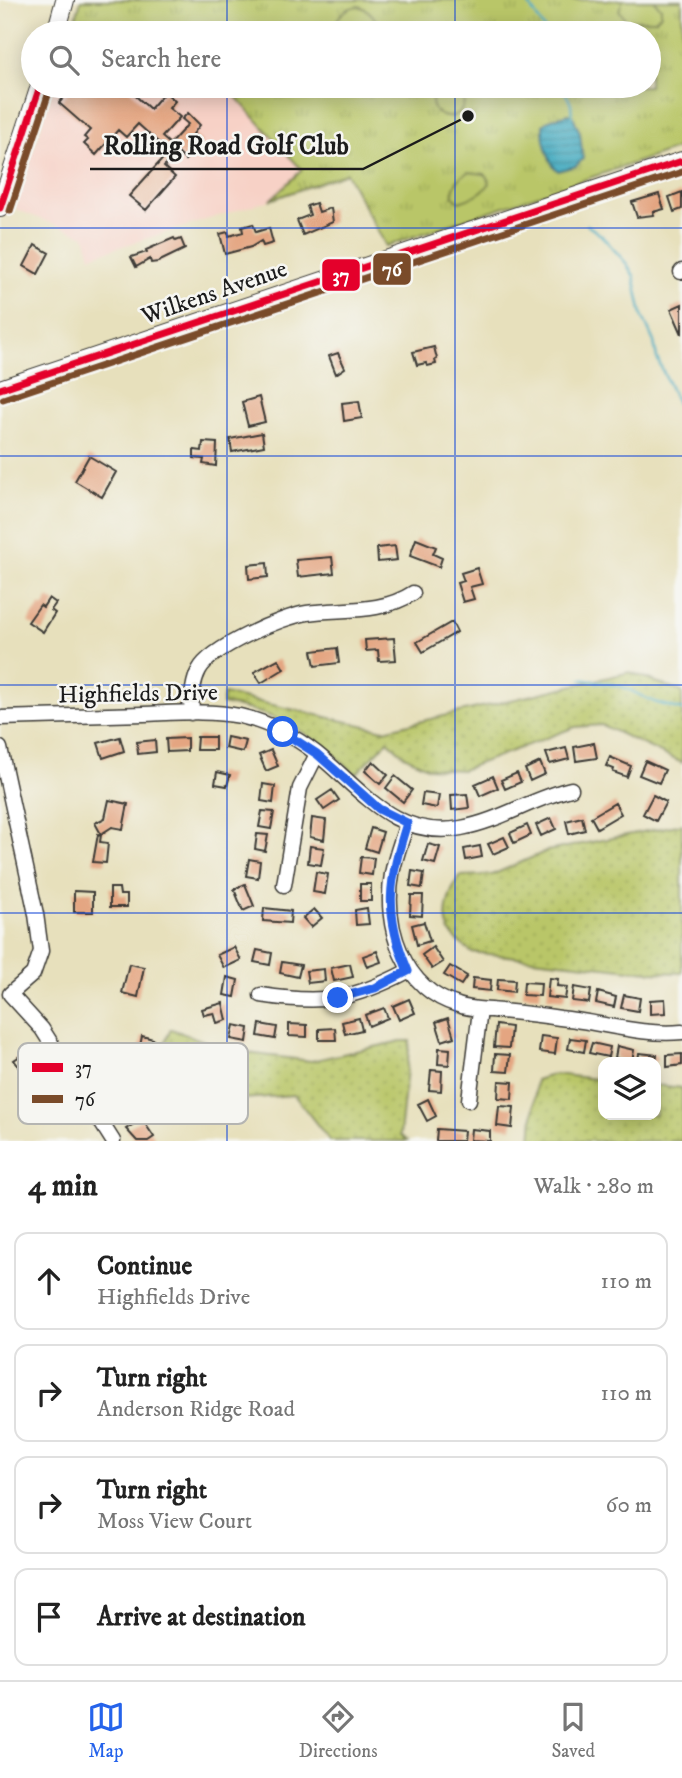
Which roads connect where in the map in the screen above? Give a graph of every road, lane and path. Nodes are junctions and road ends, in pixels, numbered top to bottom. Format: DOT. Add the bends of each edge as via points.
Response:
graph roads {
  1 [pos="65,0"];
  2 [pos="59,21"];
  3 [pos="36,98"];
  4 [pos="682,161"];
  5 [pos="4,183"];
  6 [pos="0,208"];
  7 [pos="5,386"];
  8 [pos="413,593"];
  9 [pos="191,713"];
  10 [pos="0,718"];
  11 [pos="0,748"];
  12 [pos="317,754"];
  13 [pos="571,789"];
  14 [pos="407,823"];
  15 [pos="284,885"];
  16 [pos="408,971"];
  17 [pos="261,995"];
  18 [pos="480,1010"];
  19 [pos="682,1032"];
  20 [pos="51,1043"];
  21 [pos="469,1100"];
  22 [pos="102,1124"];
  23 [pos="113,1141"];
  1 -- 2 [label="main road"];
  3 -- 5 [label="main road"];
  4 -- 7 [label="main road, Wilkens Avenue"];
  5 -- 6 [label="main road"];
  8 -- 9 [label="street" via="380,607 288,617 217,652 195,678"];
  9 -- 10 [label="street, Highfields Drive"];
  9 -- 12 [label="street, Highfields Drive" via="240,716 263,723"];
  11 -- 20 [label="street" via="41,951 33,974 10,994"];
  12 -- 14 [label="street, Highfields Drive" via="379,809"];
  12 -- 15 [label="street" via="300,788"];
  13 -- 14 [label="street, Highfields Drive" via="460,828"];
  14 -- 16 [label="street" via="392,876 391,920"];
  16 -- 17 [label="street" via="375,988 338,998 296,1000"];
  16 -- 18 [label="street" via="446,1001"];
  18 -- 19 [label="street" via="588,1021 635,1031"];
  18 -- 21 [label="street"];
  22 -- 23 [label="street"];
}
